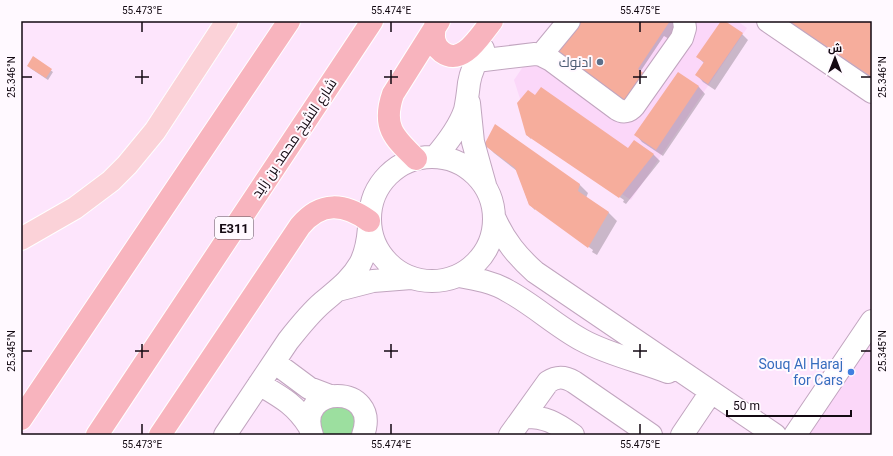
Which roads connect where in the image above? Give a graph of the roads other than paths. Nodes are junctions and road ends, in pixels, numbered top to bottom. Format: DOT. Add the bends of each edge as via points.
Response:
graph roads {
  1 [pos="227,21"];
  2 [pos="289,21"];
  3 [pos="372,21"];
  4 [pos="492,21"];
  5 [pos="501,21"];
  6 [pos="568,21"];
  7 [pos="684,21"];
  8 [pos="768,21"];
  9 [pos="437,24"];
  10 [pos="541,55"];
  11 [pos="476,61"];
  12 [pos="872,92"];
  13 [pos="468,94"];
  14 [pos="425,158"];
  15 [pos="486,188"];
  16 [pos="494,219"];
  17 [pos="369,224"];
  18 [pos="21,239"];
  19 [pos="459,276"];
  20 [pos="411,278"];
  21 [pos="337,291"];
  22 [pos="872,321"];
  23 [pos="274,362"];
  24 [pos="259,384"];
  25 [pos="711,392"];
  26 [pos="330,396"];
  27 [pos="523,417"];
  28 [pos="21,419"];
  29 [pos="311,433"];
  30 [pos="368,433"];
  31 [pos="98,435"];
  32 [pos="160,435"];
  33 [pos="225,435"];
  34 [pos="510,435"];
  35 [pos="573,435"];
  36 [pos="650,435"];
  37 [pos="682,435"];
  38 [pos="775,435"];
  39 [pos="795,435"];
  1 -- 18 [label="main road" via="155,131 111,181 75,208"];
  2 -- 28 [label="highway"];
  3 -- 31 [label="highway, شارع الشيخ محمد بن زايد / E311"];
  4 -- 9 [label="highway" via="468,50 458,56 447,55 437,49 433,38"];
  5 -- 11 [label="street"];
  6 -- 10 [label="street"];
  7 -- 10 [label="street" via="682,38 634,106 624,112"];
  8 -- 12 [label="street"];
  9 -- 14 [label="highway" via="393,94 389,106 392,132 399,144"];
  10 -- 11 [label="street"];
  11 -- 13 [label="street"];
  13 -- 14 [label="street" via="464,112 447,143"];
  13 -- 15 [label="street" via="473,142"];
  14 -- 15 [label="street" via="450,159 465,166"];
  14 -- 17 [label="street" via="400,165 387,175 377,188 371,204"];
  15 -- 16 [label="street" via="493,203"];
  16 -- 19 [label="street" via="492,237 485,253"];
  16 -- 25 [label="street" via="511,248 535,272"];
  17 -- 20 [label="street" via="374,244 383,259"];
  17 -- 21 [label="street" via="367,246 361,263 351,278"];
  17 -- 32 [label="highway" via="357,213 337,207 316,211 307,217"];
  19 -- 20 [label="street" via="427,282"];
  19 -- 25 [label="street" via="492,283 507,290 575,336 602,350 653,366"];
  20 -- 21 [label="street" via="373,281"];
  21 -- 23 [label="street" via="306,318"];
  22 -- 39 [label="street"];
  23 -- 24 [label="street"];
  23 -- 26 [label="street" via="309,388"];
  24 -- 29 [label="street" via="295,407 303,416"];
  24 -- 33 [label="street"];
  25 -- 37 [label="street"];
  25 -- 38 [label="street"];
  26 -- 29 [label="street" via="316,404 312,411 309,418"];
  26 -- 30 [label="street" via="346,396 360,405"];
  27 -- 34 [label="street"];
  27 -- 35 [label="street" via="549,420"];
  27 -- 36 [label="street" via="548,382 561,377 568,378"];
}
